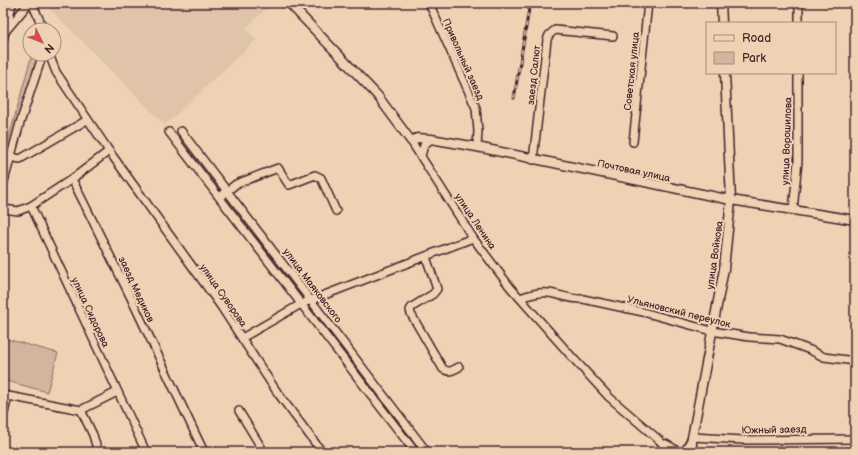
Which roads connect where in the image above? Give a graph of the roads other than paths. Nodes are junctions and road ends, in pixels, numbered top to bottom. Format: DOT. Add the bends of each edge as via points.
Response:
graph roads {
  1 [pos="289,3"];
  2 [pos="429,3"];
  3 [pos="648,3"];
  4 [pos="721,3"];
  5 [pos="799,3"];
  6 [pos="29,4"];
  7 [pos="12,5"];
  8 [pos="39,22"];
  9 [pos="722,22"];
  10 [pos="799,22"];
  11 [pos="4,35"];
  12 [pos="613,36"];
  13 [pos="41,62"];
  14 [pos="52,62"];
  15 [pos="724,74"];
  16 [pos="798,74"];
  17 [pos="87,120"];
  18 [pos="181,131"];
  19 [pos="169,132"];
  20 [pos="431,139"];
  21 [pos="411,141"];
  22 [pos="633,142"];
  23 [pos="477,147"];
  24 [pos="109,151"];
  25 [pos="421,156"];
  26 [pos="11,157"];
  27 [pos="533,160"];
  28 [pos="72,179"];
  29 [pos="3,185"];
  30 [pos="228,190"];
  31 [pos="220,197"];
  32 [pos="731,200"];
  33 [pos="31,206"];
  34 [pos="3,209"];
  35 [pos="336,210"];
  36 [pos="793,210"];
  37 [pos="855,220"];
  38 [pos="473,238"];
  39 [pos="426,257"];
  40 [pos="520,298"];
  41 [pos="312,300"];
  42 [pos="301,304"];
  43 [pos="712,332"];
  44 [pos="242,338"];
  45 [pos="855,361"];
  46 [pos="459,367"];
  47 [pos="117,392"];
  48 [pos="6,395"];
  49 [pos="81,410"];
  50 [pos="239,411"];
  51 [pos="3,417"];
  52 [pos="692,438"];
  53 [pos="855,439"];
  54 [pos="659,440"];
  55 [pos="98,452"];
  56 [pos="146,452"];
  57 [pos="204,452"];
  58 [pos="264,452"];
  59 [pos="322,452"];
  60 [pos="415,452"];
  61 [pos="427,452"];
  62 [pos="670,452"];
  63 [pos="680,452"];
  64 [pos="685,452"];
  65 [pos="692,452"];
  1 -- 21 [label="main road, улица Ленина" via="377,95"];
  2 -- 23 [label="street, Привольный заезд" via="476,108"];
  3 -- 22 [label="street, Советская улица"];
  4 -- 9 [label="main road"];
  5 -- 10 [label="street"];
  6 -- 7 [label="street" via="17,7"];
  6 -- 8 [label="street"];
  6 -- 11 [label="street"];
  7 -- 11 [label="main road"];
  12 -- 27 [label="street, заезд Салют" via="555,30 549,35"];
  13 -- 26 [label="street"];
  14 -- 17 [label="street, улица Суворова"];
  15 -- 32 [label="main road, улица Войкова"];
  16 -- 36 [label="street, улица Ворошилова" via="798,161"];
  17 -- 24 [label="street, улица Суворова"];
  17 -- 26 [label="street" via="20,159"];
  18 -- 30 [label="street, улица Маяковского"];
  19 -- 31 [label="street"];
  20 -- 21 [label="main road, Почтовая улица" via="417,138"];
  20 -- 23 [label="main road, Почтовая улица"];
  20 -- 25 [label="street" via="424,145"];
  21 -- 25 [label="street, улица Ленина"];
  23 -- 27 [label="main road, Почтовая улица"];
  24 -- 28 [label="street"];
  24 -- 44 [label="street, улица Суворова"];
  25 -- 38 [label="street, улица Ленина"];
  26 -- 29 [label="street"];
  27 -- 32 [label="main road, Почтовая улица"];
  28 -- 33 [label="street"];
  28 -- 57 [label="street, заезд Медиков"];
  30 -- 31 [label="street"];
  30 -- 35 [label="street" via="243,181 278,168 289,184 318,175"];
  30 -- 41 [label="street, улица Маяковского"];
  31 -- 42 [label="street"];
  32 -- 36 [label="main road, Почтовая улица"];
  32 -- 43 [label="main road, улица Войкова" via="724,269"];
  33 -- 34 [label="street" via="18,211"];
  33 -- 47 [label="street, улица Сидорова"];
  36 -- 37 [label="main road, Почтовая улица"];
  38 -- 39 [label="street"];
  38 -- 40 [label="street, улица Ленина"];
  39 -- 41 [label="street"];
  39 -- 46 [label="street" via="437,289 412,307 411,314 444,369 451,371"];
  40 -- 43 [label="street, Ульяновский переулок" via="533,293 548,293 575,300 583,299 643,312"];
  40 -- 54 [label="street, улица Ленина" via="609,397"];
  41 -- 42 [label="street"];
  41 -- 61 [label="street, улица Маяковского"];
  42 -- 44 [label="street"];
  42 -- 60 [label="street"];
  43 -- 45 [label="street, Ульяновский переулок" via="780,339 824,357"];
  43 -- 52 [label="main road, улица Войкова"];
  44 -- 59 [label="street, улица Суворова" via="277,392"];
  47 -- 49 [label="street"];
  47 -- 56 [label="street, улица Сидорова"];
  48 -- 49 [label="street"];
  48 -- 51 [label="street"];
  49 -- 55 [label="street"];
  50 -- 58 [label="street"];
  52 -- 53 [label="street, Южный заезд"];
  52 -- 64 [label="main road, улица Войкова"];
  52 -- 65 [label="main road, улица Войкова"];
  54 -- 62 [label="street, улица Ленина"];
  54 -- 63 [label="street, улица Ленина"];
}
